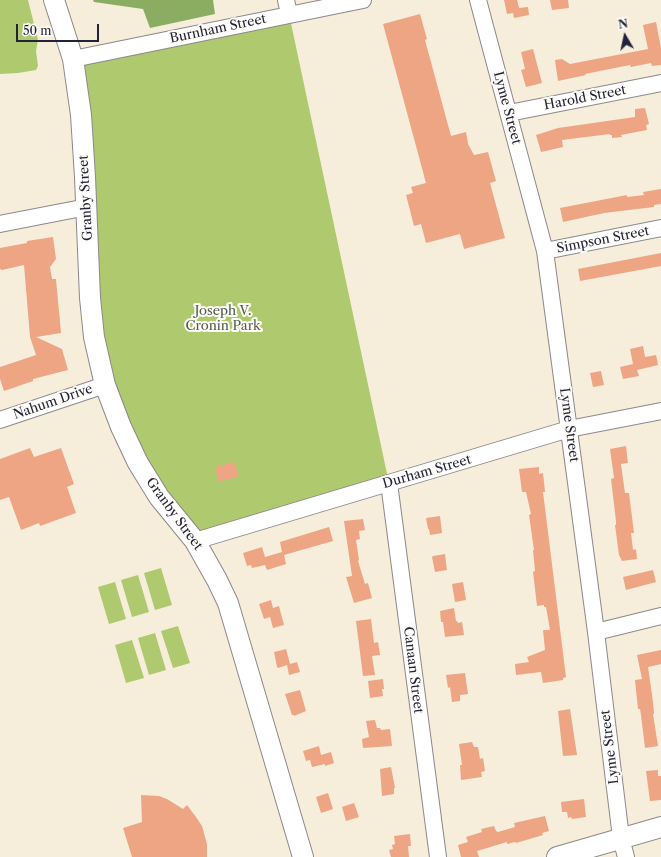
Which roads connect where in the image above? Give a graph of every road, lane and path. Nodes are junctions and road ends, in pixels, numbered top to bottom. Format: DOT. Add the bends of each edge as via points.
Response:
graph roads {
  1 [pos="54,0"];
  2 [pos="363,0"];
  3 [pos="478,0"];
  4 [pos="287,7"];
  5 [pos="73,59"];
  6 [pos="661,83"];
  7 [pos="509,113"];
  8 [pos="87,207"];
  9 [pos="0,224"];
  10 [pos="661,228"];
  11 [pos="545,251"];
  12 [pos="105,385"];
  13 [pos="661,410"];
  14 [pos="0,420"];
  15 [pos="569,429"];
  16 [pos="389,483"];
  17 [pos="195,541"];
  18 [pos="661,616"];
  19 [pos="596,632"];
  20 [pos="661,827"];
  21 [pos="623,848"];
  22 [pos="303,857"];
  23 [pos="438,857"];
  24 [pos="557,857"];
  1 -- 5 [label="main road, Granby Street"];
  2 -- 4 [label="street, Burnham Street"];
  3 -- 7 [label="street, Lyme Street"];
  4 -- 5 [label="street, Burnham Street"];
  5 -- 8 [label="main road, Granby Street" via="81,115"];
  6 -- 7 [label="street, Harold Street"];
  7 -- 11 [label="street, Lyme Street"];
  8 -- 9 [label="street"];
  8 -- 12 [label="main road, Granby Street" via="90,298 94,337"];
  10 -- 11 [label="street, Simpson Street"];
  11 -- 15 [label="street, Lyme Street"];
  12 -- 14 [label="street, Nahum Drive"];
  12 -- 17 [label="main road, Granby Street" via="138,463 159,497"];
  13 -- 15 [label="street, Durham Street"];
  15 -- 16 [label="street, Durham Street"];
  15 -- 19 [label="street, Lyme Street"];
  16 -- 17 [label="street, Durham Street"];
  16 -- 23 [label="street, Canaan Street"];
  17 -- 22 [label="main road, Granby Street" via="228,603"];
  18 -- 19 [label="street"];
  19 -- 21 [label="street, Lyme Street"];
  20 -- 21 [label="main road"];
  21 -- 24 [label="main road"];
}
